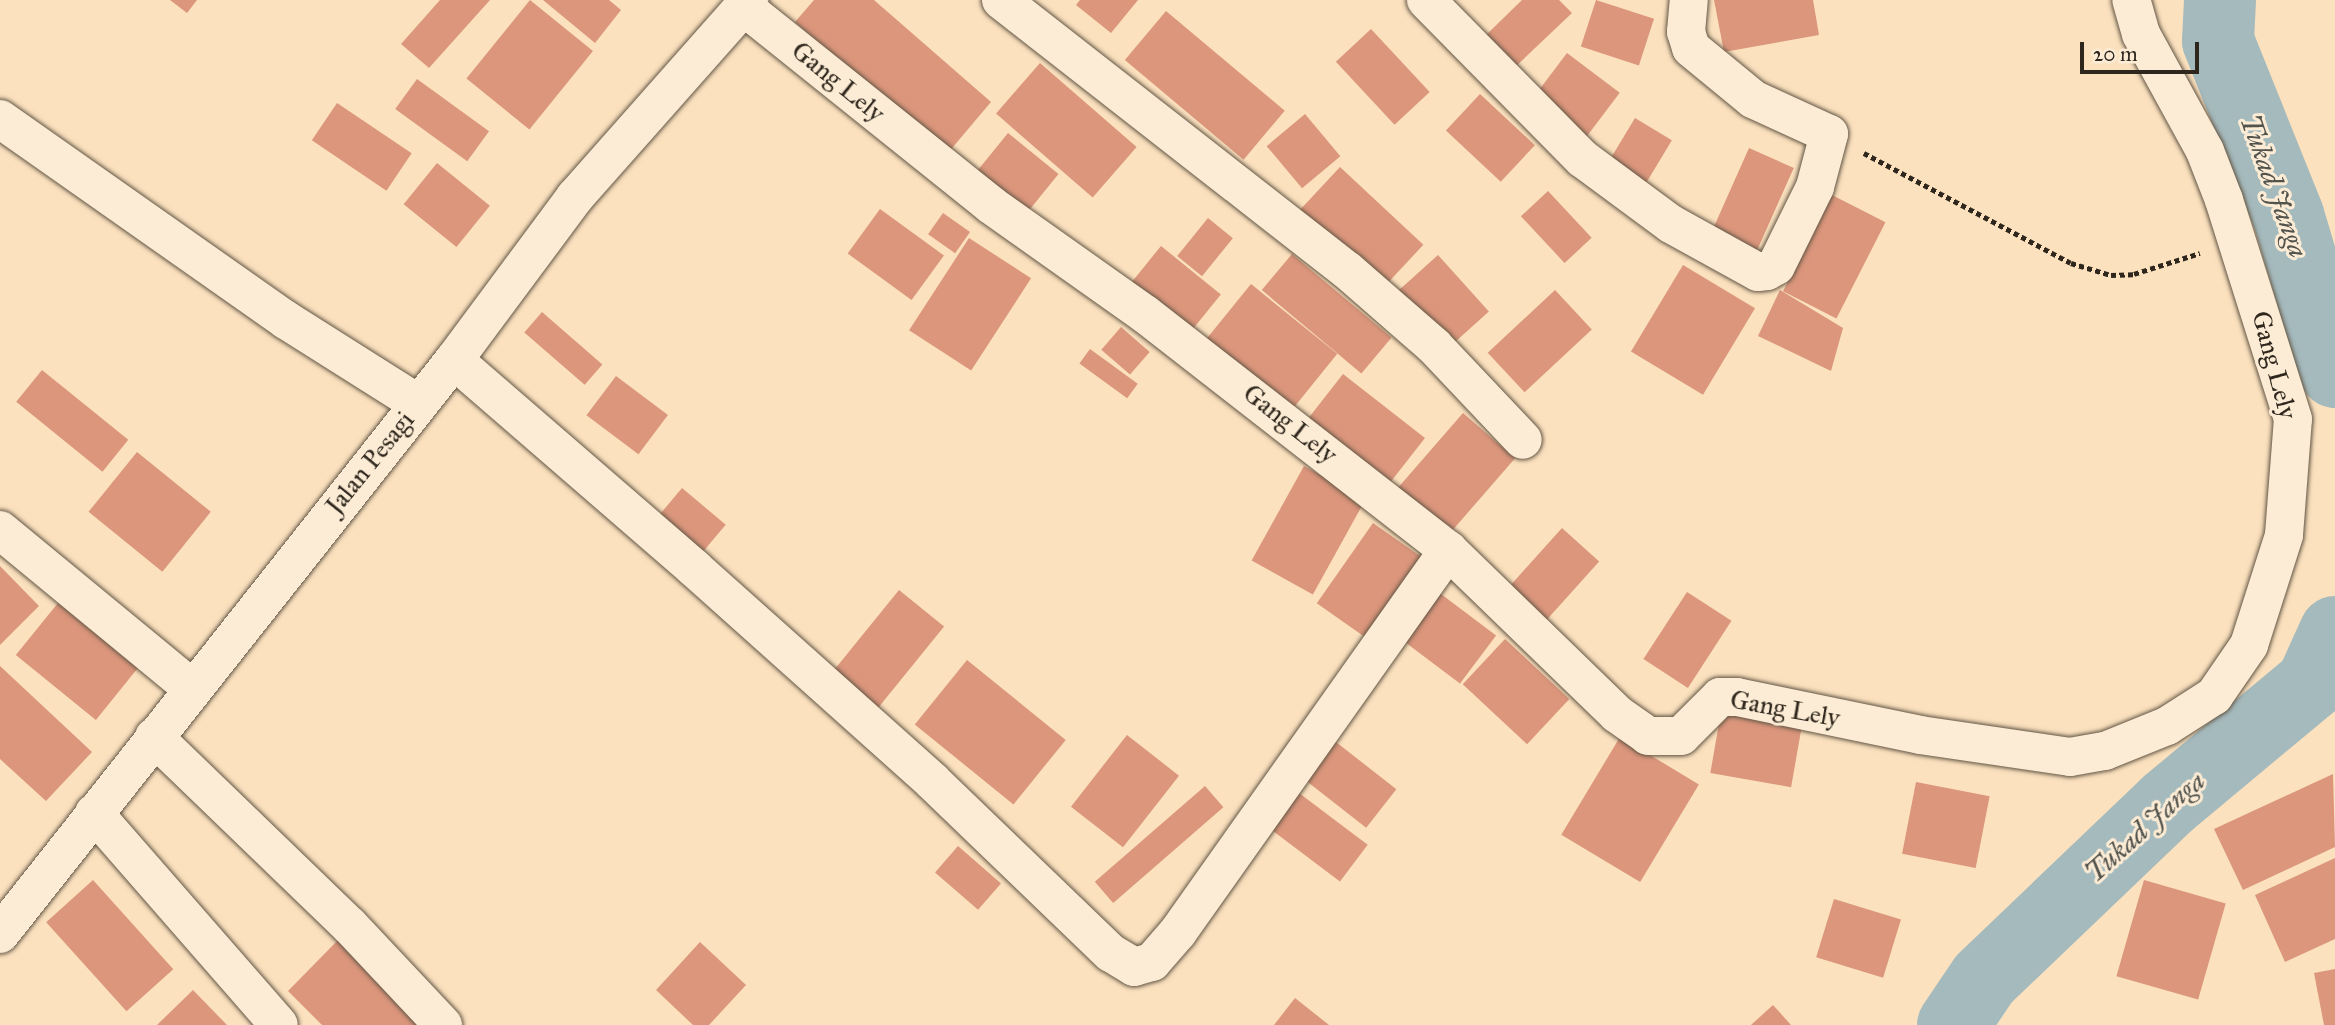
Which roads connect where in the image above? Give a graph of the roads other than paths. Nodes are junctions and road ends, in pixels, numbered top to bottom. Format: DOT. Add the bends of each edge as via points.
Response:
graph roads {
  1 [pos="1001,0"];
  2 [pos="1426,0"];
  3 [pos="1689,0"];
  4 [pos="2131,0"];
  5 [pos="746,3"];
  6 [pos="0,119"];
  7 [pos="454,360"];
  8 [pos="419,404"];
  9 [pos="1523,440"];
  10 [pos="0,530"];
  11 [pos="1448,550"];
  12 [pos="192,688"];
  13 [pos="154,737"];
  14 [pos="94,813"];
  15 [pos="0,934"];
  16 [pos="279,1025"];
  17 [pos="443,1025"];
  1 -- 9 [label="street" via="1348,271 1434,346"];
  2 -- 3 [label="street" via="1583,159 1671,224 1758,272 1776,266 1815,187 1829,134 1753,99 1691,48 1686,32"];
  4 -- 11 [label="street, Gang Lely" via="2141,34 2205,151 2238,240 2293,419 2284,535 2249,645 2214,696 2167,726 2105,751 2070,757 2041,756 1737,697 1720,697 1681,736 1648,736 1617,714"];
  5 -- 7 [label="street, Jalan Pesagi" via="575,197"];
  5 -- 11 [label="street, Gang Lely" via="991,205 1145,314"];
  6 -- 8 [label="street" via="286,320"];
  7 -- 8 [label="street, Jalan Pesagi"];
  7 -- 11 [label="street" via="932,780 1111,953 1134,967 1152,962 1178,932"];
  8 -- 12 [label="street, Jalan Pesagi"];
  10 -- 12 [label="street"];
  12 -- 13 [label="street, Jalan Pesagi"];
  13 -- 14 [label="street, Jalan Pesagi"];
  13 -- 17 [label="street" via="350,926"];
  14 -- 15 [label="street, Jalan Pesagi"];
  14 -- 16 [label="street"];
}
